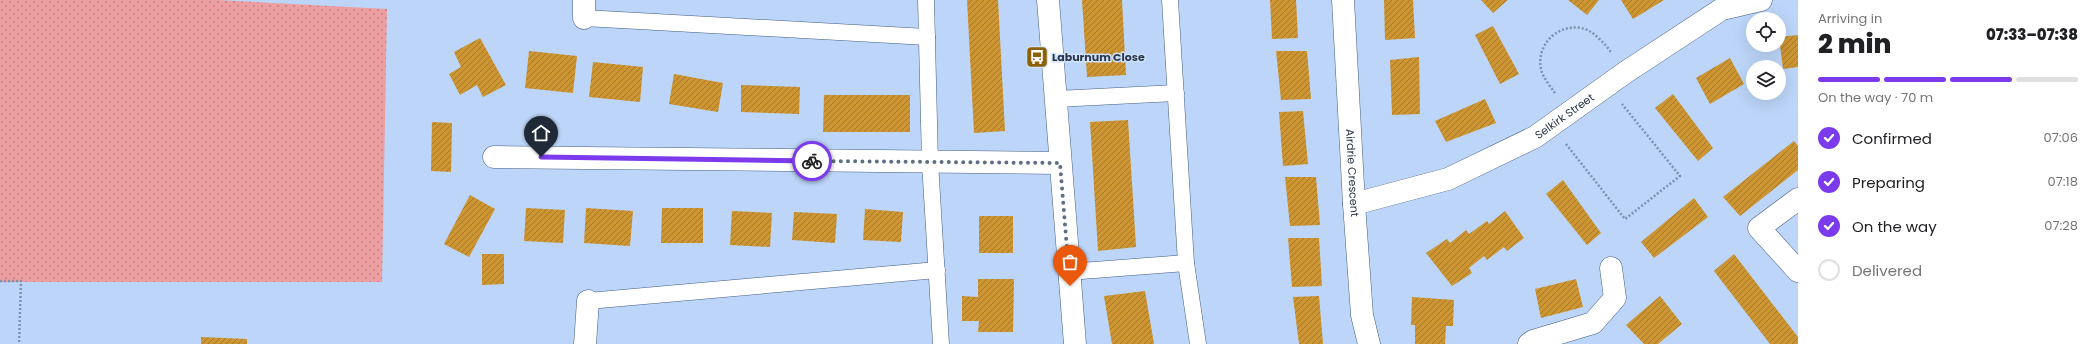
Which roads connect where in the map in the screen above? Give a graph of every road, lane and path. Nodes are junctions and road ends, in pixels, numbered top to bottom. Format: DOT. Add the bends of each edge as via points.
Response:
graph roads {
  1 [pos="926,0"];
  2 [pos="1048,0"];
  3 [pos="1170,0"];
  4 [pos="1343,0"];
  5 [pos="1761,0"];
  6 [pos="584,9"];
  7 [pos="927,37"];
  8 [pos="1626,72"];
  9 [pos="1607,85"];
  10 [pos="1176,93"];
  11 [pos="1056,99"];
  12 [pos="1568,113"];
  13 [pos="1551,126"];
  14 [pos="494,157"];
  15 [pos="930,162"];
  16 [pos="1060,163"];
  17 [pos="1798,199"];
  18 [pos="1354,204"];
  19 [pos="1186,263"];
  20 [pos="1611,268"];
  21 [pos="937,270"];
  22 [pos="1798,271"];
  23 [pos="1068,272"];
  24 [pos="0,281"];
  25 [pos="588,301"];
  26 [pos="19,344"];
  27 [pos="585,344"];
  28 [pos="941,344"];
  29 [pos="1075,344"];
  30 [pos="1198,344"];
  31 [pos="1369,344"];
  32 [pos="1529,344"];
  1 -- 7 [label="lane"];
  2 -- 11 [label="street"];
  3 -- 10 [label="lane"];
  4 -- 18 [label="street, Airdrie Crescent"];
  5 -- 8 [label="street, Selkirk Street" via="1722,9"];
  6 -- 7 [label="lane"];
  7 -- 15 [label="lane"];
  8 -- 9 [label="street, Selkirk Street"];
  8 -- 12 [label="path" via="1607,46 1594,34 1581,28 1568,28 1556,33 1544,43 1542,69 1548,84"];
  9 -- 12 [label="street, Selkirk Street"];
  9 -- 13 [label="path" via="1680,176 1625,219"];
  10 -- 11 [label="lane"];
  10 -- 19 [label="lane"];
  11 -- 16 [label="street"];
  12 -- 13 [label="street, Selkirk Street"];
  13 -- 18 [label="street, Selkirk Street" via="1535,137 1448,179"];
  14 -- 15 [label="street"];
  15 -- 16 [label="street"];
  15 -- 21 [label="lane"];
  16 -- 23 [label="street"];
  17 -- 22 [label="street" via="1759,228"];
  18 -- 31 [label="street, Airdrie Crescent" via="1362,315"];
  19 -- 23 [label="lane"];
  19 -- 30 [label="lane"];
  20 -- 32 [label="street" via="1615,298 1593,323"];
  21 -- 25 [label="lane"];
  21 -- 28 [label="lane"];
  23 -- 29 [label="street"];
  24 -- 26 [label="path" via="21,281"];
  25 -- 27 [label="street"];
}
